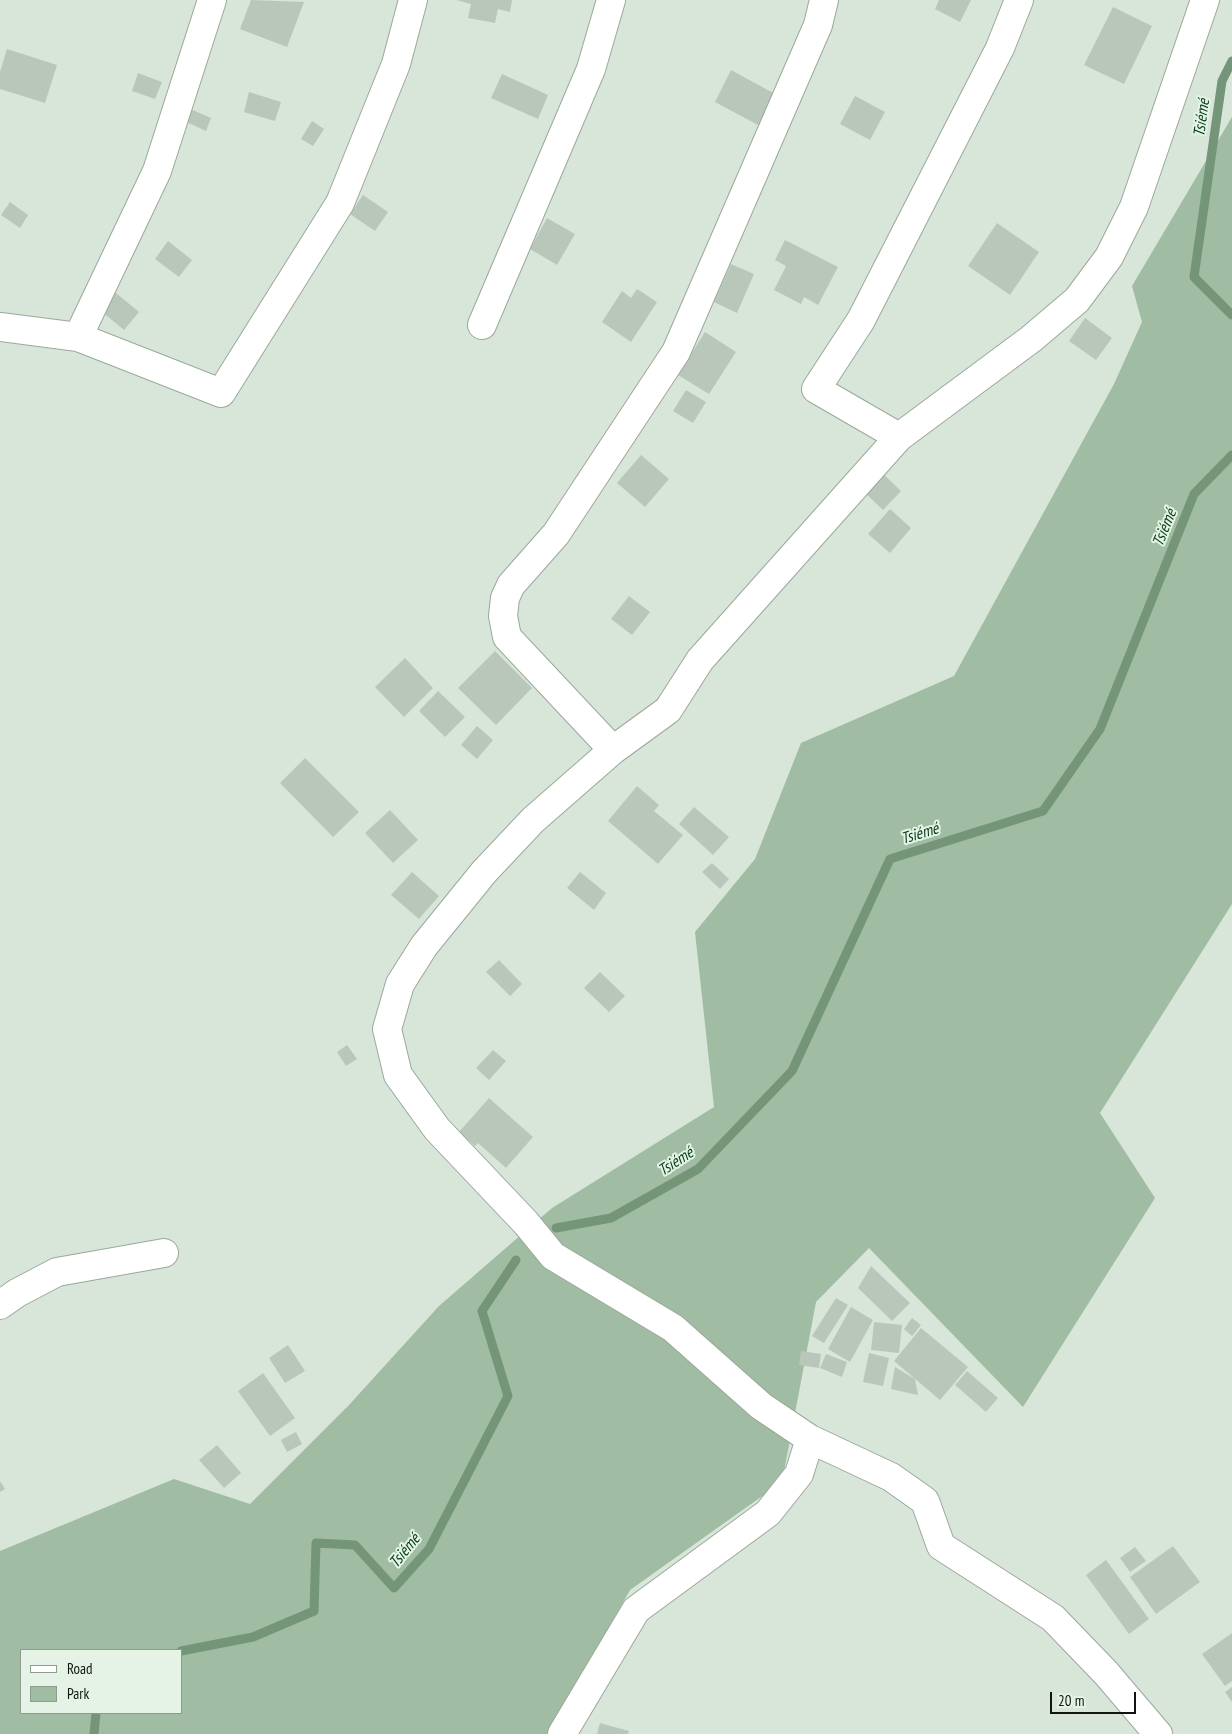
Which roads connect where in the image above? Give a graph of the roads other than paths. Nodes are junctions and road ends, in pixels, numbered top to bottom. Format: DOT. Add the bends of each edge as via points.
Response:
graph roads {
  1 [pos="212,0"];
  2 [pos="413,0"];
  3 [pos="611,0"];
  4 [pos="824,0"];
  5 [pos="1019,0"];
  6 [pos="1205,0"];
  7 [pos="482,325"];
  8 [pos="0,327"];
  9 [pos="78,337"];
  10 [pos="899,437"];
  11 [pos="613,750"];
  12 [pos="164,1253"];
  13 [pos="0,1305"];
  14 [pos="810,1439"];
  15 [pos="562,1734"];
  16 [pos="1158,1734"];
  1 -- 9 [label="street" via="157,171"];
  2 -- 9 [label="street" via="396,64 340,203 221,393"];
  3 -- 7 [label="street" via="591,69"];
  4 -- 11 [label="street" via="818,25 676,352 556,534 511,585 505,598 503,616 507,637"];
  5 -- 10 [label="street" via="1000,48 861,320 816,389"];
  6 -- 10 [label="street" via="1134,207 1110,257 1078,300"];
  8 -- 9 [label="street"];
  10 -- 11 [label="street" via="700,660 668,710"];
  11 -- 14 [label="street" via="533,820 484,872 424,946 400,984 387,1029 398,1075 437,1129 554,1256 673,1328 761,1406"];
  12 -- 13 [label="street" via="57,1272"];
  14 -- 15 [label="street" via="799,1474 768,1512 636,1610"];
  14 -- 16 [label="street" via="891,1477 925,1501 941,1546 1053,1618"];
}
